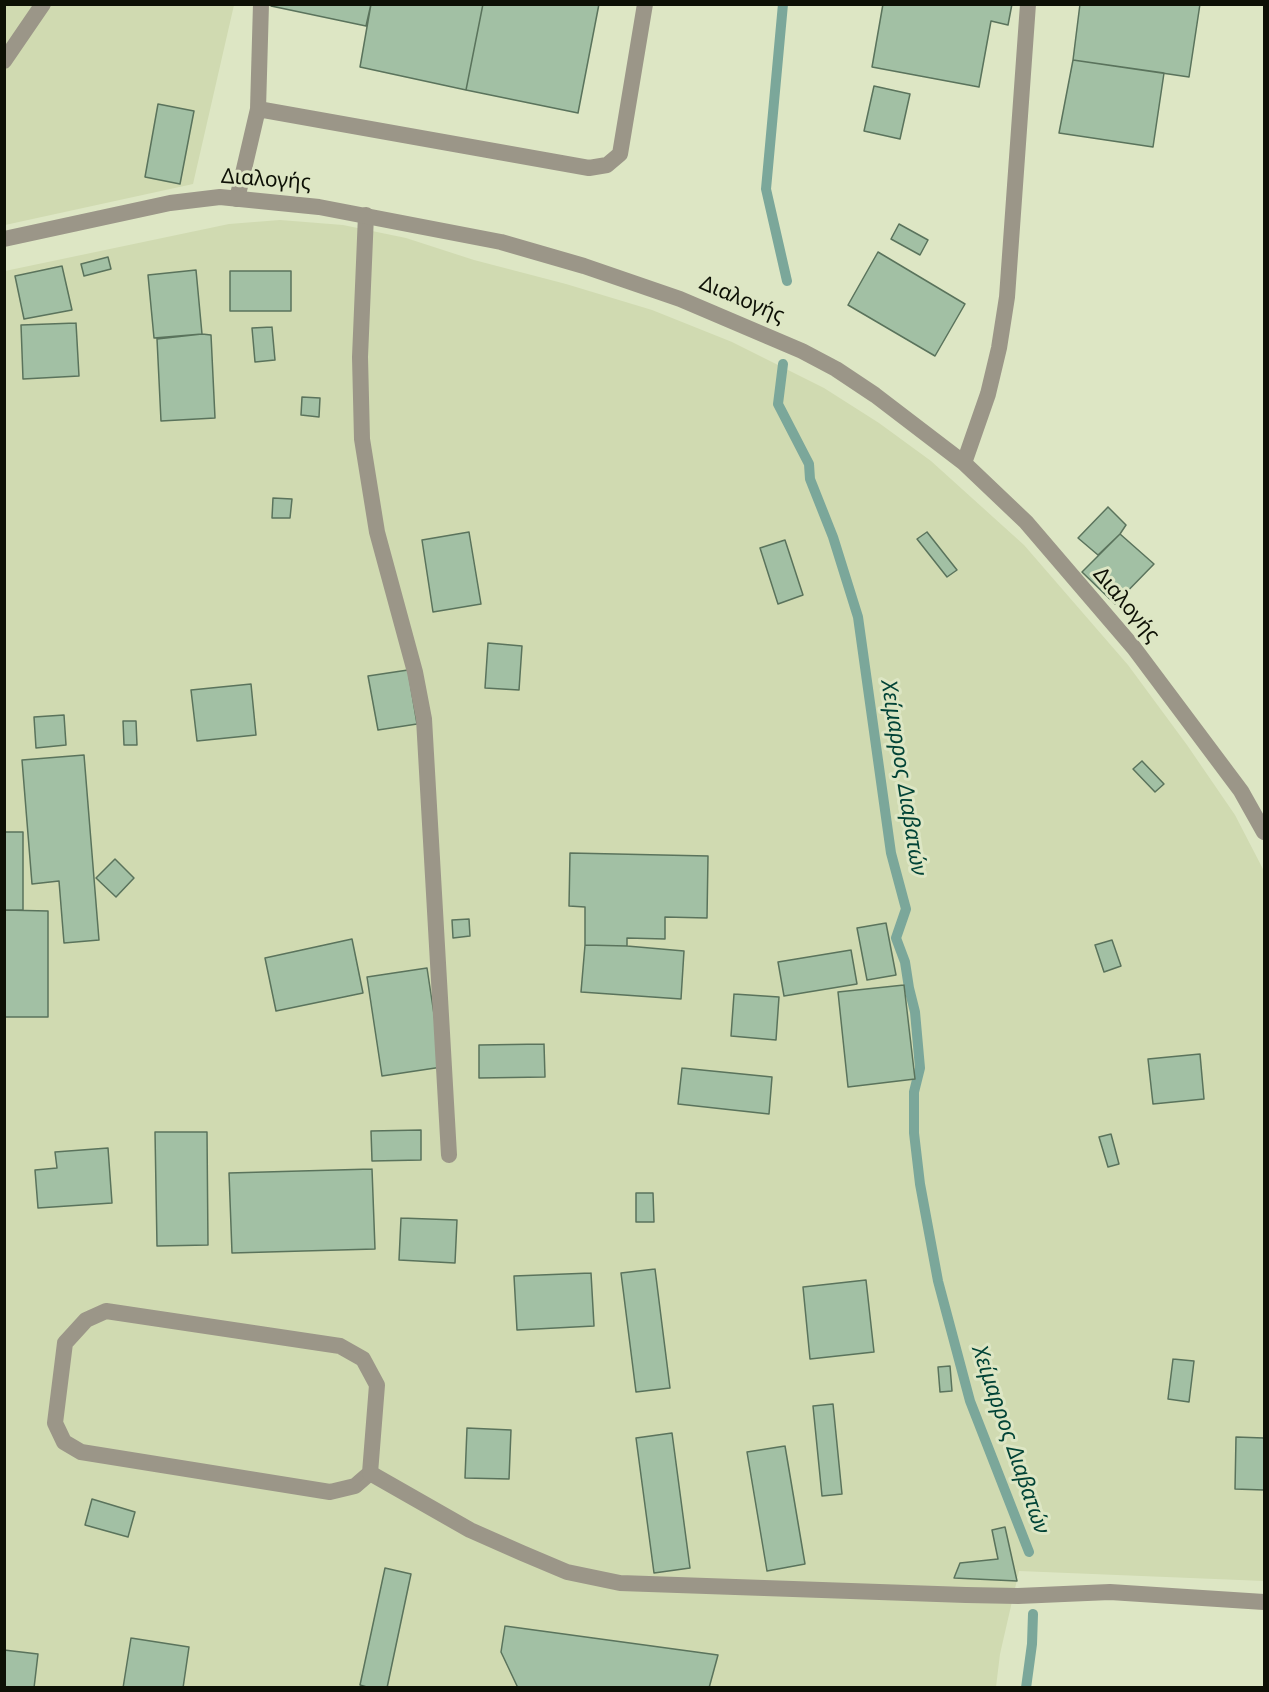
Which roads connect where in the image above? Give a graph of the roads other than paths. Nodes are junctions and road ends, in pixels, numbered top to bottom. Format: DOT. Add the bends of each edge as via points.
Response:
graph roads {
  1 [pos="43,4"];
  2 [pos="261,4"];
  3 [pos="645,4"];
  4 [pos="1028,4"];
  5 [pos="4,61"];
  6 [pos="258,109"];
  7 [pos="237,199"];
  8 [pos="366,215"];
  9 [pos="4,239"];
  10 [pos="964,463"];
  11 [pos="1264,832"];
  12 [pos="450,1155"];
  13 [pos="370,1473"];
  14 [pos="1264,1602"];
  1 -- 5 [label="street"];
  2 -- 6 [label="street"];
  3 -- 6 [label="street" via="620,154 608,165 589,168"];
  4 -- 10 [label="street" via="1008,297 988,394"];
  6 -- 7 [label="street"];
  7 -- 8 [label="street, Διαλογής"];
  7 -- 9 [label="street, Διαλογής" via="220,197 170,203"];
  8 -- 10 [label="street, Διαλογής" via="501,242 584,266 749,327 836,369"];
  8 -- 12 [label="street" via="360,357 362,439 376,532 424,719"];
  10 -- 11 [label="street, Διαλογής" via="1026,522 1134,648 1241,791"];
  13 -- 13 [label="street" via="355,1486 330,1492 81,1452 64,1442 55,1423 65,1343 86,1320 106,1311 340,1346 363,1359 377,1385"];
  13 -- 14 [label="street" via="470,1530 522,1553 567,1572 620,1583 1018,1596 1110,1592"];
}
